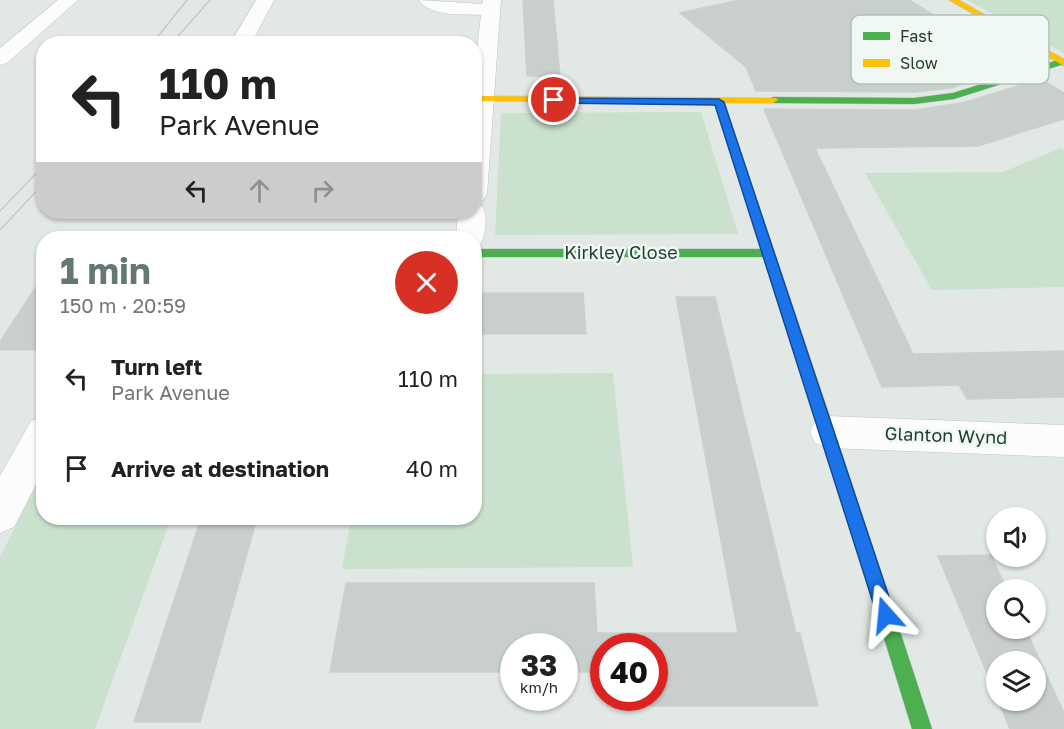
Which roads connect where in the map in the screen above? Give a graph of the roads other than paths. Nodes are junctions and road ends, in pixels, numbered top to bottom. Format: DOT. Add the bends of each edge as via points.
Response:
graph roads {
  1 [pos="69,0"];
  2 [pos="265,0"];
  3 [pos="428,0"];
  4 [pos="953,0"];
  5 [pos="492,5"];
  6 [pos="980,15"];
  7 [pos="245,36"];
  8 [pos="482,45"];
  9 [pos="1049,54"];
  10 [pos="0,59"];
  11 [pos="1063,62"];
  12 [pos="988,84"];
  13 [pos="482,99"];
  14 [pos="719,102"];
  15 [pos="482,253"];
  16 [pos="768,253"];
  17 [pos="828,432"];
  18 [pos="1064,441"];
  19 [pos="36,447"];
  20 [pos="0,514"];
  21 [pos="922,729"];
  1 -- 10 [label="street"];
  2 -- 7 [label="street"];
  3 -- 5 [label="street" via="448,8"];
  4 -- 6 [label="street"];
  5 -- 8 [label="street"];
  9 -- 11 [label="street"];
  12 -- 14 [label="street" via="914,101"];
  13 -- 14 [label="street"];
  14 -- 16 [label="street"];
  15 -- 16 [label="street, Kirkley Close"];
  16 -- 17 [label="street"];
  17 -- 18 [label="street, Glanton Wynd"];
  17 -- 21 [label="street"];
  19 -- 20 [label="street"];
}
